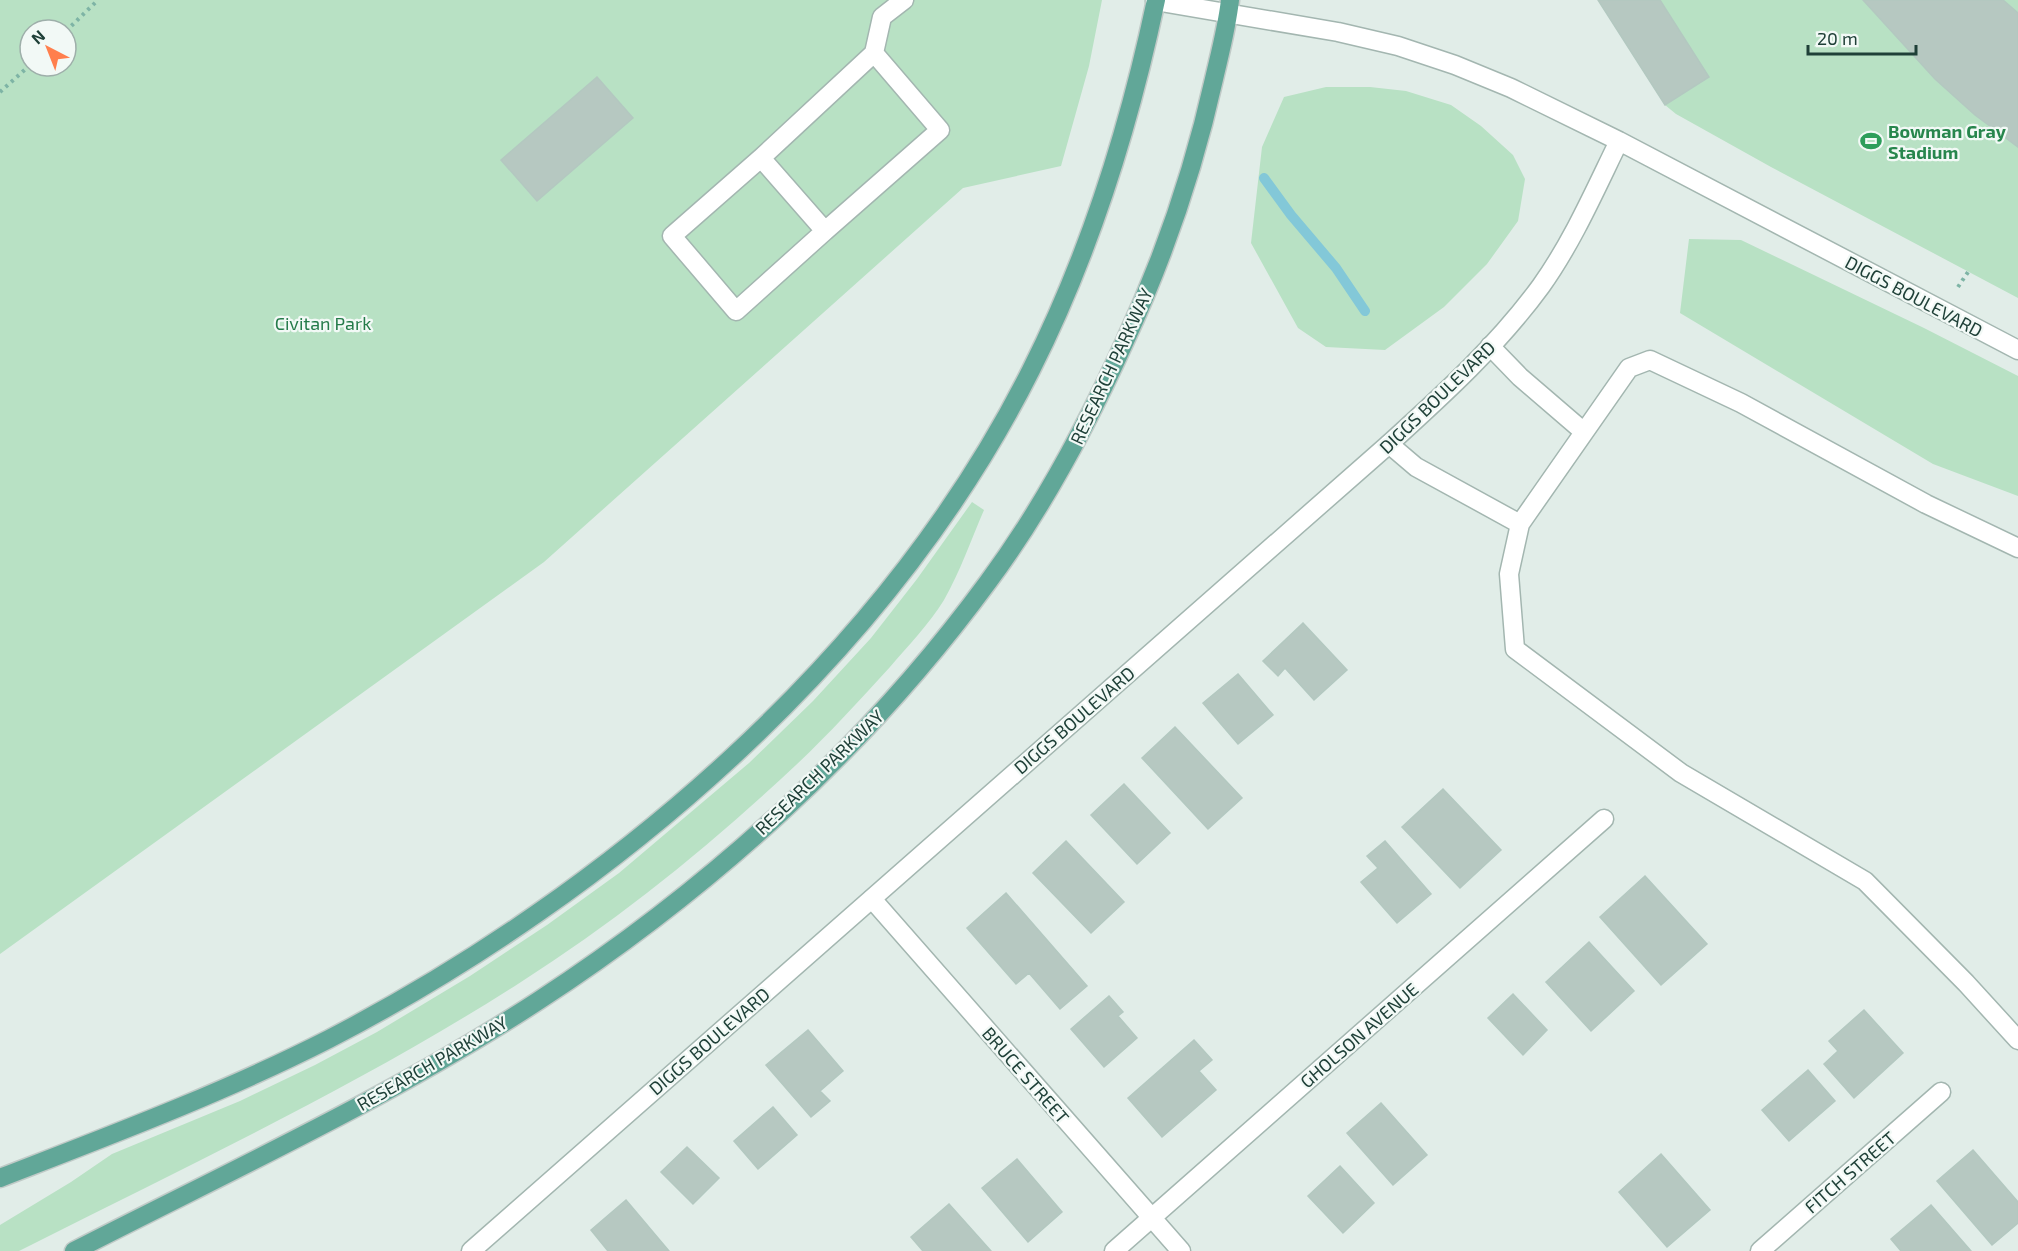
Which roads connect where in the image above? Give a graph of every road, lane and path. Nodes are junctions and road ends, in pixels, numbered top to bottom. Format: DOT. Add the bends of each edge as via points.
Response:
graph roads {
  1 [pos="98,0"];
  2 [pos="904,0"];
  3 [pos="1153,0"];
  4 [pos="1229,7"];
  5 [pos="78,19"];
  6 [pos="874,53"];
  7 [pos="18,75"];
  8 [pos="0,92"];
  9 [pos="1619,141"];
  10 [pos="761,158"];
  11 [pos="825,231"];
  12 [pos="1490,346"];
  13 [pos="2018,350"];
  14 [pos="1584,432"];
  15 [pos="1389,444"];
  16 [pos="1520,524"];
  17 [pos="2018,548"];
  18 [pos="1604,819"];
  19 [pos="872,898"];
  20 [pos="2018,1040"];
  21 [pos="1941,1092"];
  22 [pos="0,1178"];
  23 [pos="1152,1218"];
  24 [pos="74,1251"];
  25 [pos="471,1251"];
  26 [pos="1114,1251"];
  27 [pos="1181,1251"];
  28 [pos="1760,1251"];
  1 -- 5 [label="path"];
  2 -- 6 [label="street" via="882,17"];
  3 -- 4 [label="street, DIGGS BOULEVARD"];
  3 -- 22 [label="main road" via="1139,78 1106,191 1071,284 1030,372 982,458 930,538 867,618 803,689 656,823 499,939 424,985 329,1038 242,1080"];
  4 -- 9 [label="street, DIGGS BOULEVARD" via="1398,46 1455,65"];
  4 -- 24 [label="main road, RESEARCH PARKWAY" via="1206,113 1176,214 1139,312 1096,405 1045,496 990,580 923,665 856,740 703,879 623,942 539,1000 363,1104"];
  6 -- 10 [label="street"];
  6 -- 11 [label="street" via="940,130"];
  7 -- 8 [label="path"];
  9 -- 12 [label="street, DIGGS BOULEVARD" via="1565,249 1541,285"];
  9 -- 13 [label="street, DIGGS BOULEVARD"];
  10 -- 11 [label="street"];
  10 -- 11 [label="street" via="672,236 736,311"];
  12 -- 14 [label="street"];
  12 -- 15 [label="street, DIGGS BOULEVARD"];
  14 -- 16 [label="street"];
  14 -- 17 [label="street" via="1629,368 1650,360 1741,403 1926,504"];
  15 -- 16 [label="street" via="1416,467"];
  15 -- 19 [label="street, DIGGS BOULEVARD"];
  16 -- 20 [label="street" via="1509,574 1515,649 1681,773 1865,881"];
  18 -- 23 [label="street, GHOLSON AVENUE"];
  19 -- 23 [label="street, BRUCE STREET"];
  19 -- 25 [label="street, DIGGS BOULEVARD"];
  21 -- 28 [label="street, FITCH STREET"];
  23 -- 26 [label="street, GHOLSON AVENUE"];
  23 -- 27 [label="street, BRUCE STREET"];
}
